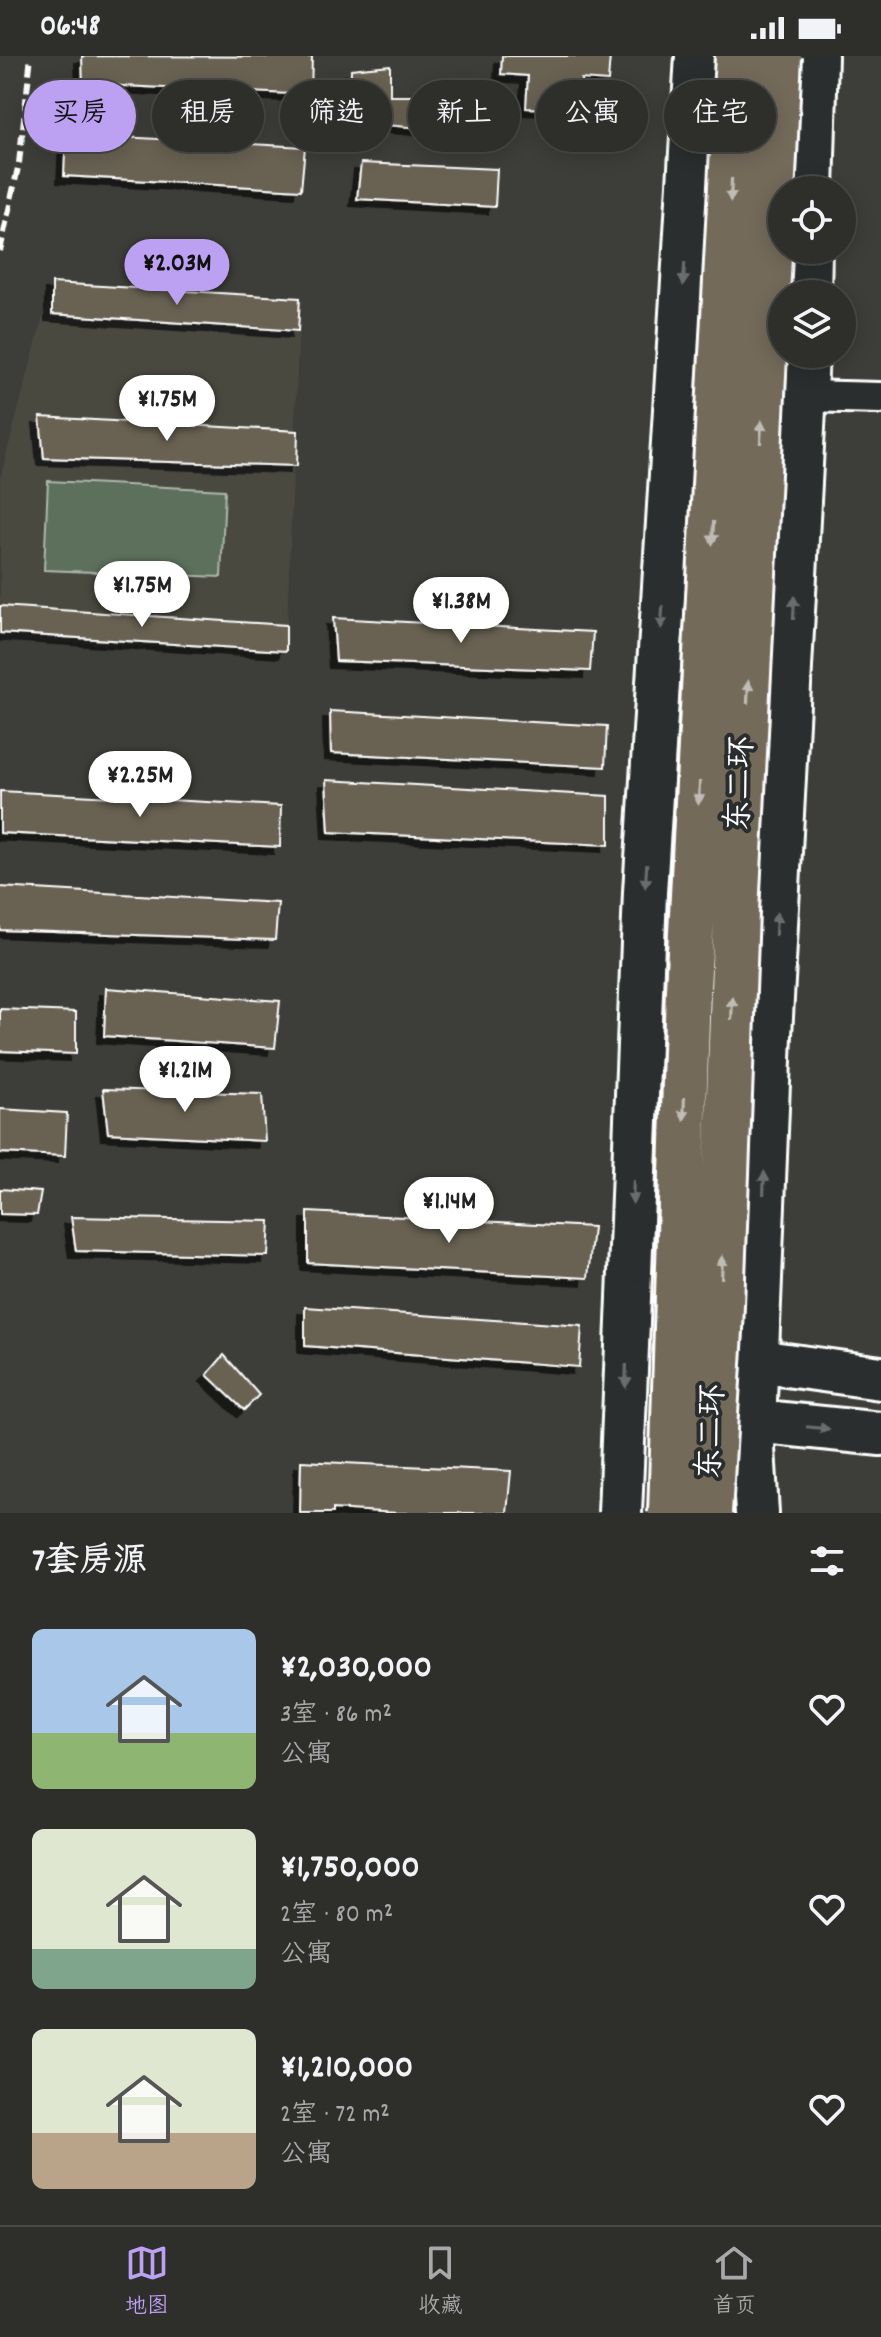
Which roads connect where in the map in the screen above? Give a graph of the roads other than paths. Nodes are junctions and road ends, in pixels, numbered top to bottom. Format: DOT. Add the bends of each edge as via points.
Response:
graph roads {
  1 [pos="697,56"];
  2 [pos="738,56"];
  3 [pos="779,56"];
  4 [pos="816,56"];
  5 [pos="812,176"];
  6 [pos="806,368"];
  7 [pos="805,396"];
  8 [pos="881,398"];
  9 [pos="720,1331"];
  10 [pos="757,1361"];
  11 [pos="881,1378"];
  12 [pos="754,1421"];
  13 [pos="881,1434"];
  14 [pos="620,1513"];
  15 [pos="671,1513"];
  16 [pos="709,1513"];
  17 [pos="733,1513"];
  18 [pos="757,1513"];
  1 -- 14 [label="street, one-way, bridge" via="645,892"];
  2 -- 15 [label="highway, 东二环, one-way, bridge" via="688,989"];
  9 -- 3 [label="highway, 东二环, one-way, bridge"];
  4 -- 5 [label="street"];
  6 -- 7 [label="street"];
  7 -- 8 [label="street"];
  10 -- 7 [label="street, one-way"];
  9 -- 16 [label="highway, 东二环, bridge"];
  9 -- 17 [label="highway, bridge"];
  10 -- 11 [label="street"];
  10 -- 12 [label="street"];
  12 -- 13 [label="street, one-way"];
  12 -- 18 [label="street"];
}
